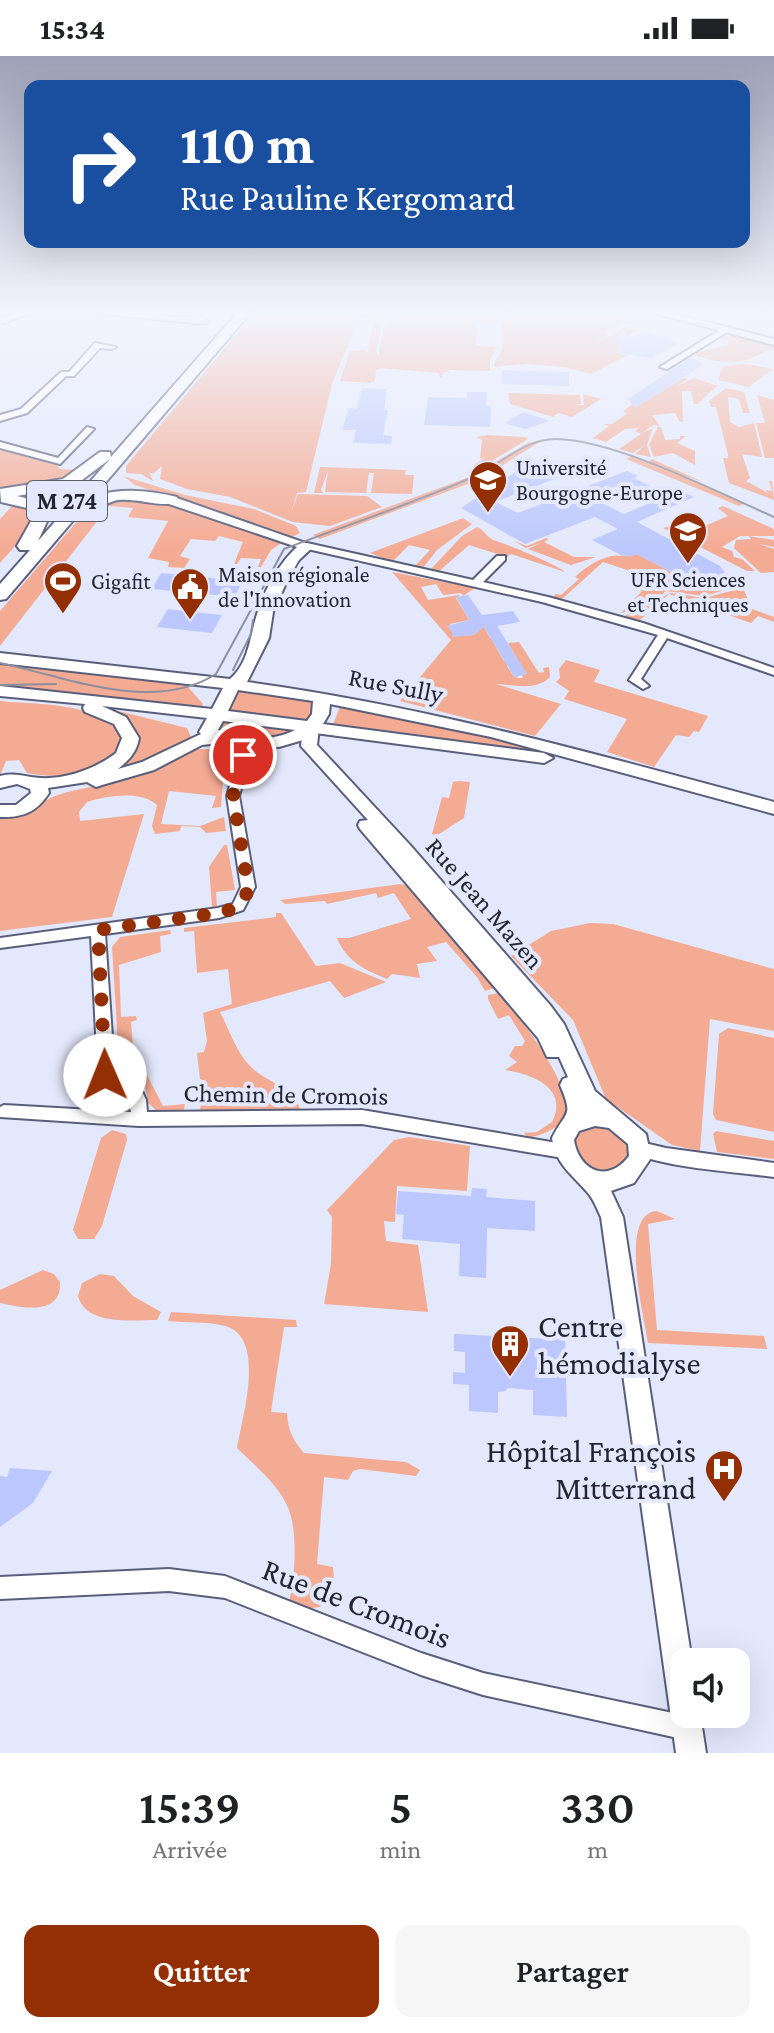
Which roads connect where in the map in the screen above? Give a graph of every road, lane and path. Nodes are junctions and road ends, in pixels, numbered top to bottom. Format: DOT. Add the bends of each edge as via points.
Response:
graph roads {
  1 [pos="45,391"];
  2 [pos="161,391"];
  3 [pos="176,391"];
  4 [pos="0,418"];
  5 [pos="90,429"];
  6 [pos="0,445"];
  7 [pos="124,451"];
  8 [pos="106,454"];
  9 [pos="0,497"];
  10 [pos="171,500"];
  11 [pos="58,529"];
  12 [pos="26,546"];
  13 [pos="307,546"];
  14 [pos="501,558"];
  15 [pos="0,576"];
  16 [pos="476,583"];
  17 [pos="0,595"];
  18 [pos="664,634"];
  19 [pos="0,658"];
  20 [pos="774,672"];
  21 [pos="233,685"];
  22 [pos="643,686"];
  23 [pos="0,693"];
  24 [pos="322,697"];
  25 [pos="107,702"];
  26 [pos="217,715"];
  27 [pos="311,728"];
  28 [pos="213,735"];
  29 [pos="279,742"];
  30 [pos="247,745"];
  31 [pos="0,782"];
  32 [pos="36,790"];
  33 [pos="774,808"];
  34 [pos="0,811"];
  35 [pos="774,817"];
  36 [pos="372,833"];
  37 [pos="404,849"];
  38 [pos="98,930"];
  39 [pos="0,943"];
  40 [pos="105,1053"];
  41 [pos="4,1112"];
  42 [pos="101,1117"];
  43 [pos="139,1119"];
  44 [pos="615,1120"];
  45 [pos="577,1122"];
  46 [pos="640,1149"];
  47 [pos="563,1151"];
  48 [pos="774,1170"];
  49 [pos="584,1175"];
  50 [pos="628,1175"];
  51 [pos="612,1217"];
  52 [pos="0,1588"];
  53 [pos="676,1648"];
  54 [pos="670,1722"];
  1 -- 4 [label="street" via="24,411"];
  2 -- 8 [label="highway, M 274"];
  3 -- 7 [label="highway, M 274"];
  5 -- 6 [label="street" via="60,461"];
  7 -- 10 [label="highway" via="117,479"];
  7 -- 11 [label="highway, M 274"];
  8 -- 9 [label="highway" via="68,483"];
  8 -- 12 [label="highway, M 274"];
  9 -- 12 [label="highway" via="41,510 41,522"];
  10 -- 11 [label="highway" via="110,496"];
  10 -- 13 [label="main road"];
  11 -- 17 [label="highway, M 274"];
  12 -- 15 [label="highway, M 274"];
  13 -- 16 [label="street"];
  13 -- 21 [label="main road" via="280,581 265,612 261,638"];
  14 -- 16 [label="street"];
  16 -- 18 [label="street"];
  18 -- 20 [label="street"];
  18 -- 22 [label="street" via="635,680"];
  19 -- 21 [label="main road, Rue Sully"];
  21 -- 24 [label="main road, Rue Sully"];
  21 -- 26 [label="main road"];
  23 -- 25 [label="main road, Rue Sully"];
  23 -- 32 [label="main road" via="99,710 129,727 129,746 107,767"];
  24 -- 27 [label="main road" via="321,712"];
  24 -- 33 [label="main road, Rue Sully" via="466,726"];
  25 -- 26 [label="main road, Rue Sully"];
  25 -- 28 [label="main road" via="195,725"];
  26 -- 27 [label="main road, Rue Sully"];
  26 -- 28 [label="main road"];
  27 -- 29 [label="main road"];
  27 -- 35 [label="main road, Rue Sully" via="548,758"];
  27 -- 37 [label="street, Rue Jean Mazen" via="309,746"];
  28 -- 30 [label="main road"];
  28 -- 32 [label="main road" via="124,774"];
  29 -- 30 [label="main road"];
  29 -- 36 [label="street, Rue Jean Mazen" via="310,760"];
  30 -- 38 [label="street" via="233,796 248,887 243,902 219,913"];
  31 -- 32 [label="main road" via="18,778"];
  32 -- 34 [label="main road" via="24,809"];
  36 -- 37 [label="street"];
  36 -- 45 [label="street, Rue Jean Mazen" via="546,1034 577,1099"];
  37 -- 44 [label="street, Rue Jean Mazen" via="554,1024 587,1096"];
  38 -- 39 [label="street"];
  38 -- 40 [label="street"];
  40 -- 42 [label="street"];
  40 -- 43 [label="street" via="133,1088"];
  41 -- 42 [label="street, Chemin de Cromois"];
  42 -- 43 [label="street, Chemin de Cromois"];
  43 -- 47 [label="street, Chemin de Cromois" via="362,1117"];
  44 -- 45 [label="street" via="595,1117"];
  44 -- 46 [label="street" via="632,1132"];
  45 -- 47 [label="street" via="565,1134"];
  46 -- 48 [label="street"];
  46 -- 50 [label="street"];
  47 -- 49 [label="street"];
  49 -- 50 [label="street" via="607,1181"];
  49 -- 51 [label="street" via="599,1189"];
  50 -- 51 [label="street" via="618,1189"];
  51 -- 53 [label="street"];
  52 -- 54 [label="street, Rue de Cromois" via="169,1580 225,1587 483,1684"];
}
